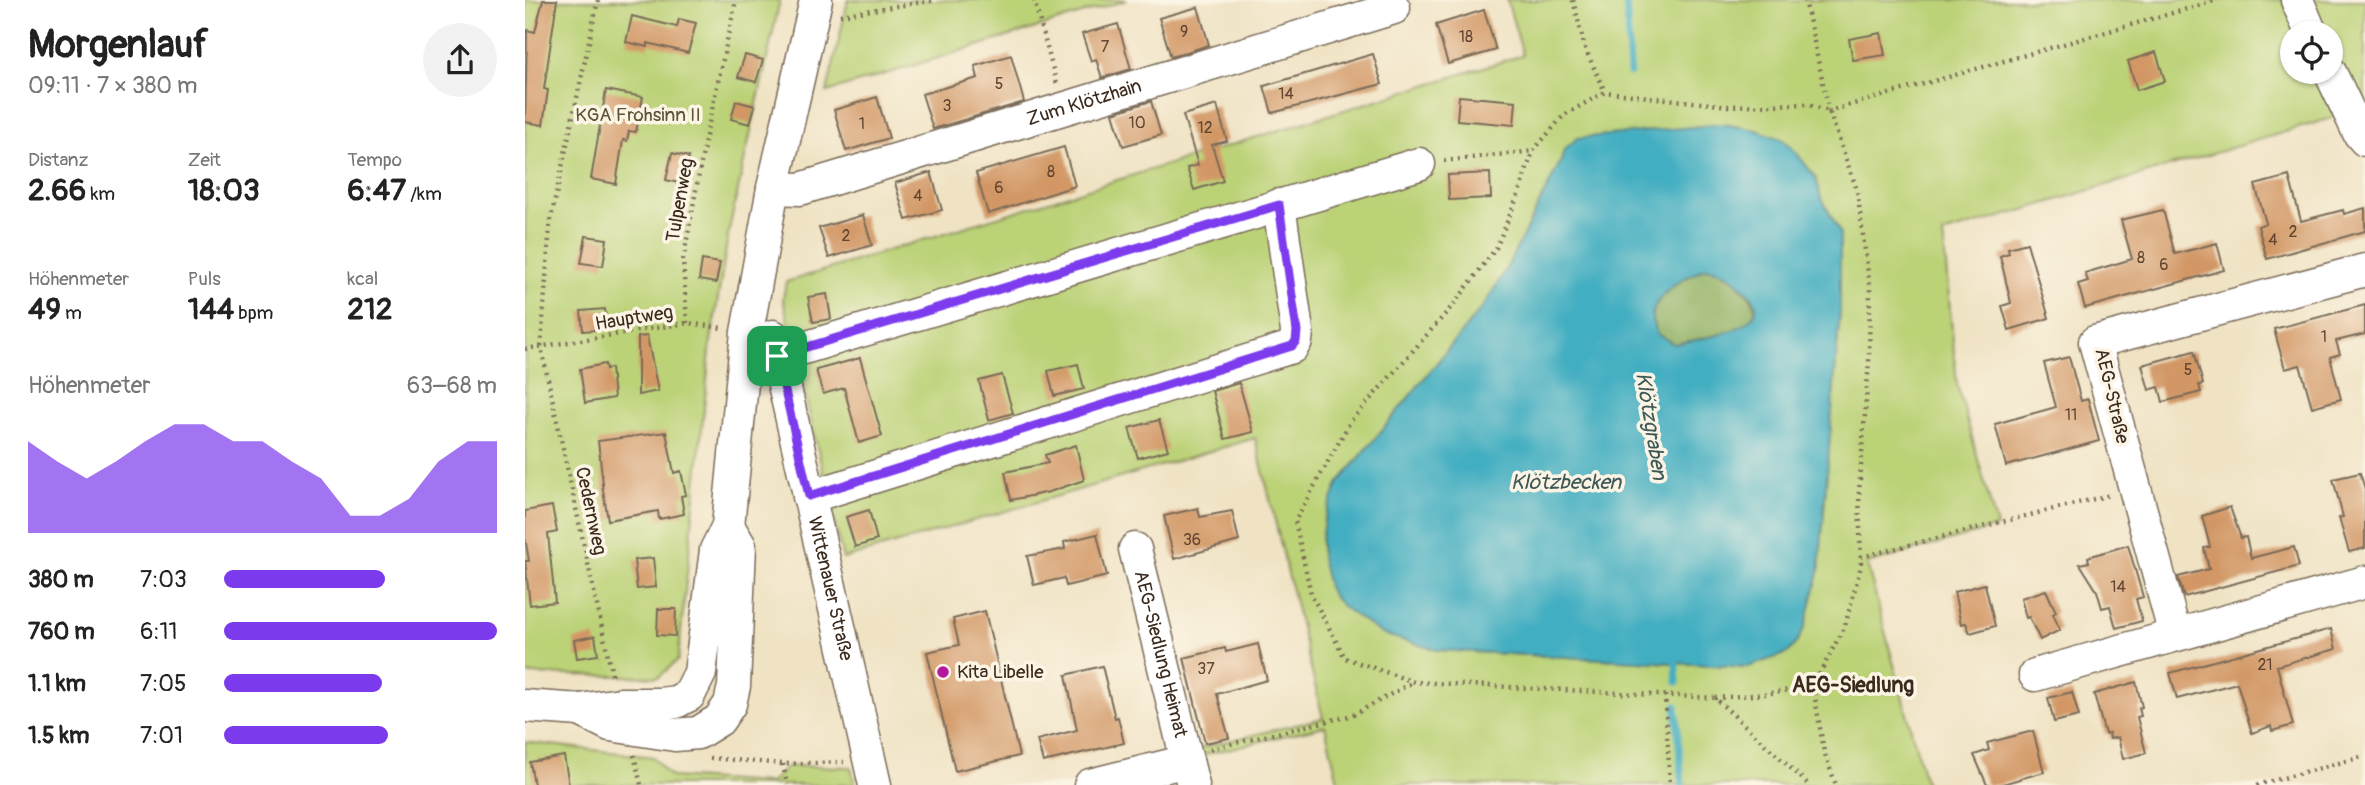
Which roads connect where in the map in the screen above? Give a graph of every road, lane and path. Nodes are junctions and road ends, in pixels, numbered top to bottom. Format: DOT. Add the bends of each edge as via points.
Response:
graph roads {
  1 [pos="598,0"];
  2 [pos="736,0"];
  3 [pos="936,0"];
  4 [pos="1034,0"];
  5 [pos="1573,0"];
  6 [pos="1805,0"];
  7 [pos="2218,0"];
  8 [pos="2297,0"];
  9 [pos="828,8"];
  10 [pos="1394,8"];
  11 [pos="2306,21"];
  12 [pos="2336,84"];
  13 [pos="1605,92"];
  14 [pos="1064,108"];
  15 [pos="1829,111"];
  16 [pos="2365,140"];
  17 [pos="1533,151"];
  18 [pos="1419,164"];
  19 [pos="773,188"];
  20 [pos="1279,205"];
  21 [pos="2365,270"];
  22 [pos="687,323"];
  23 [pos="747,332"];
  24 [pos="541,347"];
  25 [pos="525,349"];
  26 [pos="777,356"];
  27 [pos="2135,489"];
  28 [pos="809,496"];
  29 [pos="728,526"];
  30 [pos="1135,548"];
  31 [pos="1861,557"];
  32 [pos="2365,582"];
  33 [pos="2175,635"];
  34 [pos="2035,675"];
  35 [pos="614,681"];
  36 [pos="1414,682"];
  37 [pos="1813,686"];
  38 [pos="689,695"];
  39 [pos="1665,695"];
  40 [pos="1715,698"];
  41 [pos="525,706"];
  42 [pos="580,710"];
  43 [pos="719,719"];
  44 [pos="645,752"];
  45 [pos="2365,756"];
  46 [pos="707,758"];
  47 [pos="783,764"];
  48 [pos="872,773"];
  49 [pos="1190,773"];
  50 [pos="641,785"];
  51 [pos="787,785"];
  52 [pos="1090,785"];
  53 [pos="1670,785"];
  54 [pos="1809,785"];
  55 [pos="1836,785"];
  56 [pos="2257,785"];
  1 -- 24 [label="path, Cedernweg" via="550,223"];
  2 -- 22 [label="path, Tulpenweg" via="683,261"];
  3 -- 9 [label="path"];
  4 -- 14 [label="path"];
  5 -- 13 [label="path" via="1585,48"];
  6 -- 15 [label="path"];
  7 -- 15 [label="path"];
  8 -- 11 [label="street"];
  9 -- 19 [label="street"];
  10 -- 14 [label="street, Zum Klötzhain"];
  12 -- 16 [label="street"];
  13 -- 15 [label="path" via="1728,106 1808,104"];
  13 -- 17 [label="path" via="1564,115"];
  14 -- 19 [label="street, Zum Klötzhain" via="800,189"];
  15 -- 31 [label="path" via="1857,190 1870,288 1859,492"];
  17 -- 18 [label="path"];
  17 -- 36 [label="path" via="1496,248 1455,303 1350,422 1294,521 1311,594 1345,658"];
  18 -- 20 [label="street"];
  19 -- 23 [label="street"];
  20 -- 26 [label="street"];
  20 -- 28 [label="street" via="1297,331 1292,346"];
  21 -- 27 [label="street, AEG-Straße" via="2095,342"];
  22 -- 23 [label="path, Hauptweg"];
  22 -- 24 [label="path, Hauptweg"];
  23 -- 26 [label="street, Wittenauer Straße" via="773,336"];
  23 -- 29 [label="street"];
  24 -- 25 [label="path, Hauptweg"];
  24 -- 35 [label="path, Cedernweg"];
  26 -- 28 [label="street, Wittenauer Straße"];
  27 -- 31 [label="path"];
  27 -- 33 [label="street, AEG-Straße"];
  28 -- 48 [label="street, Wittenauer Straße"];
  29 -- 38 [label="street" via="716,550 700,673"];
  29 -- 43 [label="street" via="740,546 734,686 730,704"];
  30 -- 49 [label="street, AEG-Siedlung Heimat"];
  31 -- 37 [label="path" via="1845,626"];
  32 -- 33 [label="street"];
  33 -- 34 [label="street"];
  36 -- 39 [label="path"];
  36 -- 49 [label="path" via="1353,715 1193,754"];
  37 -- 40 [label="path"];
  37 -- 55 [label="path" via="1824,752"];
  38 -- 42 [label="street" via="676,702"];
  38 -- 43 [label="street"];
  39 -- 40 [label="path"];
  39 -- 53 [label="path"];
  40 -- 54 [label="path"];
  41 -- 42 [label="street"];
  42 -- 43 [label="street" via="610,724 675,735 698,733"];
  44 -- 50 [label="path" via="633,752"];
  45 -- 56 [label="path"];
  46 -- 47 [label="path"];
  47 -- 48 [label="path"];
  47 -- 51 [label="path"];
  49 -- 52 [label="street, AEG-Siedlung Heimat"];
}
